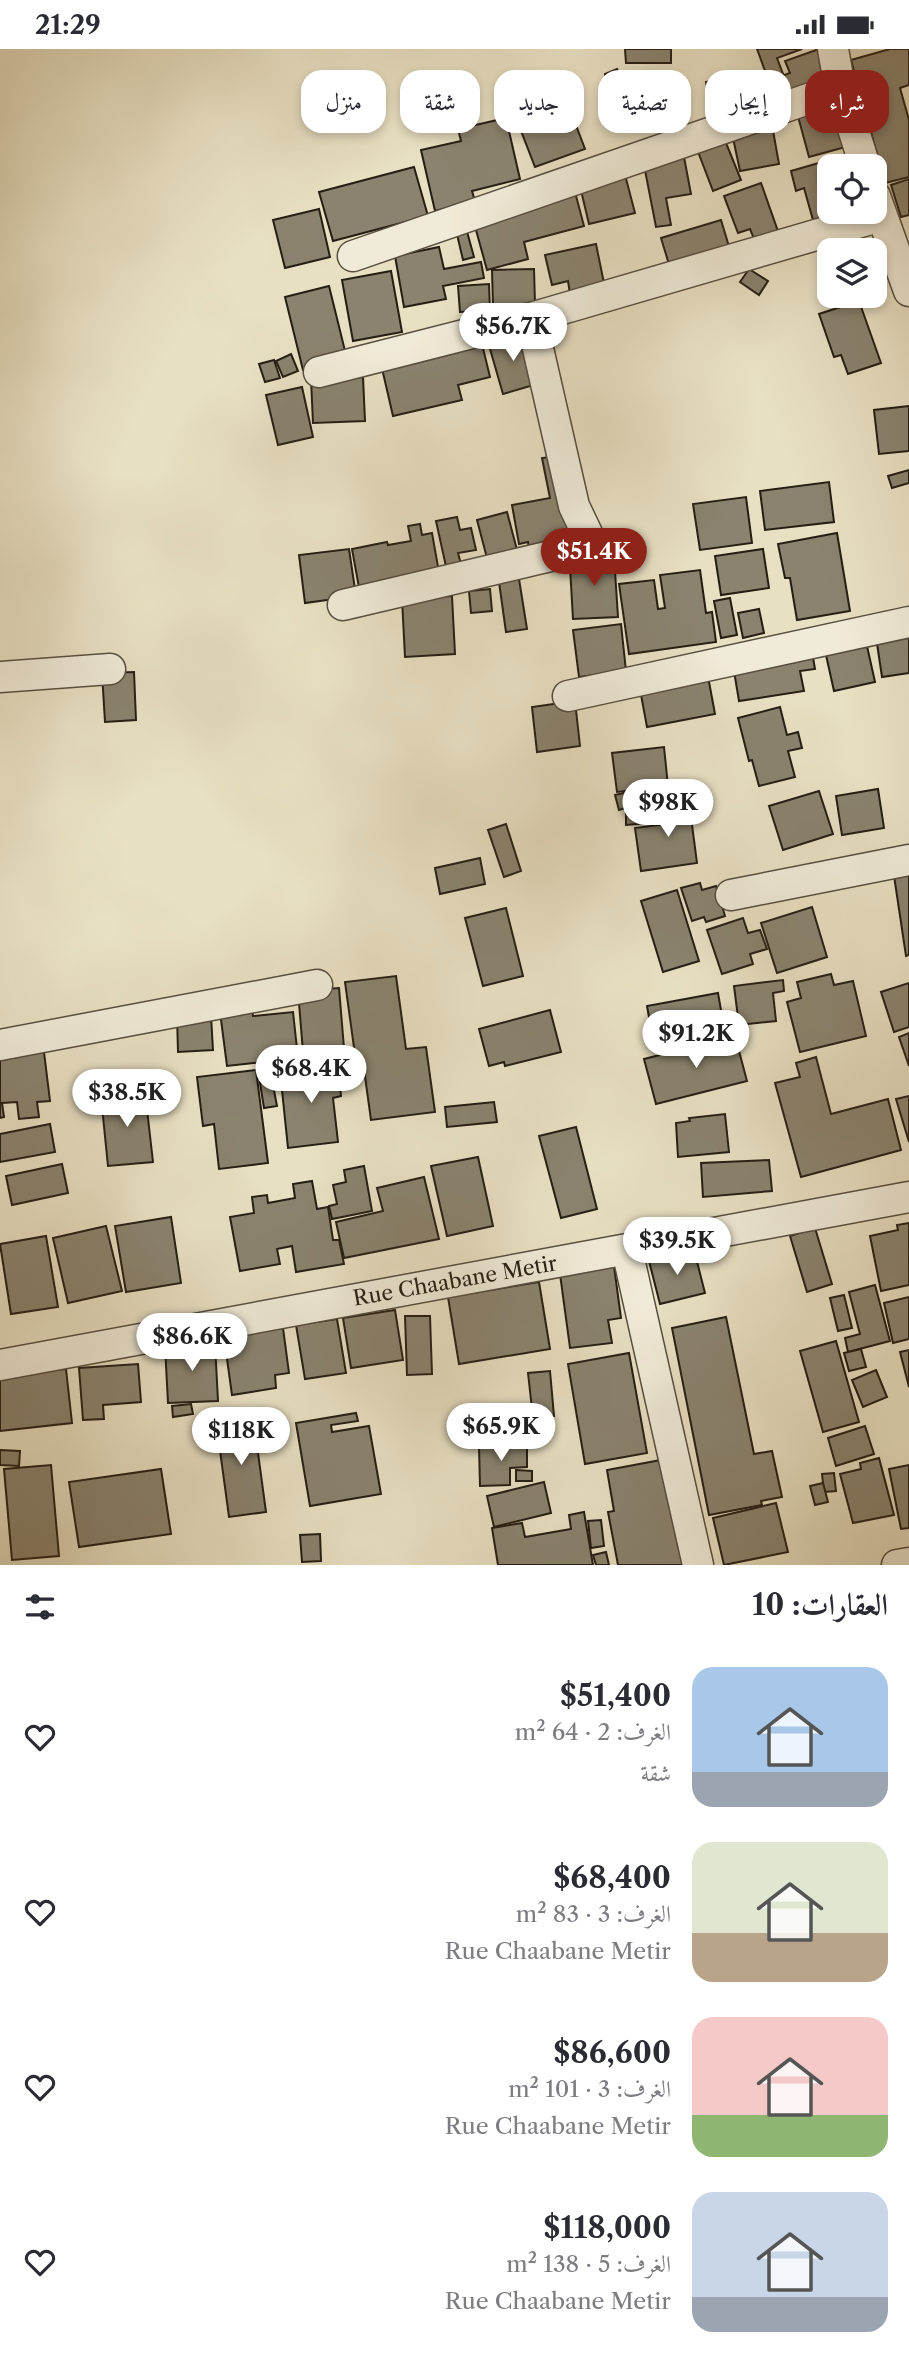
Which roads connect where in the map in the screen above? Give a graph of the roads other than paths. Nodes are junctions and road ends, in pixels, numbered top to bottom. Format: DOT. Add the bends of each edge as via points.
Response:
graph roads {
  1 [pos="837,50"];
  2 [pos="839,70"];
  3 [pos="805,100"];
  4 [pos="855,133"];
  5 [pos="862,154"];
  6 [pos="822,224"];
  7 [pos="885,224"];
  8 [pos="352,256"];
  9 [pos="909,291"];
  10 [pos="530,318"];
  11 [pos="318,372"];
  12 [pos="343,605"];
  13 [pos="909,622"];
  14 [pos="110,669"];
  15 [pos="0,677"];
  16 [pos="568,696"];
  17 [pos="909,860"];
  18 [pos="731,895"];
  19 [pos="317,985"];
  20 [pos="0,1045"];
  21 [pos="909,1197"];
  22 [pos="627,1250"];
  23 [pos="0,1365"];
  24 [pos="909,1563"];
  25 [pos="698,1565"];
  26 [pos="897,1565"];
  1 -- 2 [label="street"];
  3 -- 8 [label="street"];
  4 -- 5 [label="street"];
  6 -- 10 [label="street"];
  7 -- 9 [label="street"];
  10 -- 11 [label="street"];
  10 -- 12 [label="street" via="575,506 593,546"];
  13 -- 16 [label="street"];
  14 -- 15 [label="street"];
  17 -- 18 [label="street"];
  19 -- 20 [label="street"];
  21 -- 22 [label="street, Rue Chaabane Metir"];
  22 -- 23 [label="street, Rue Chaabane Metir"];
  22 -- 25 [label="street"];
  24 -- 26 [label="street"];
}
